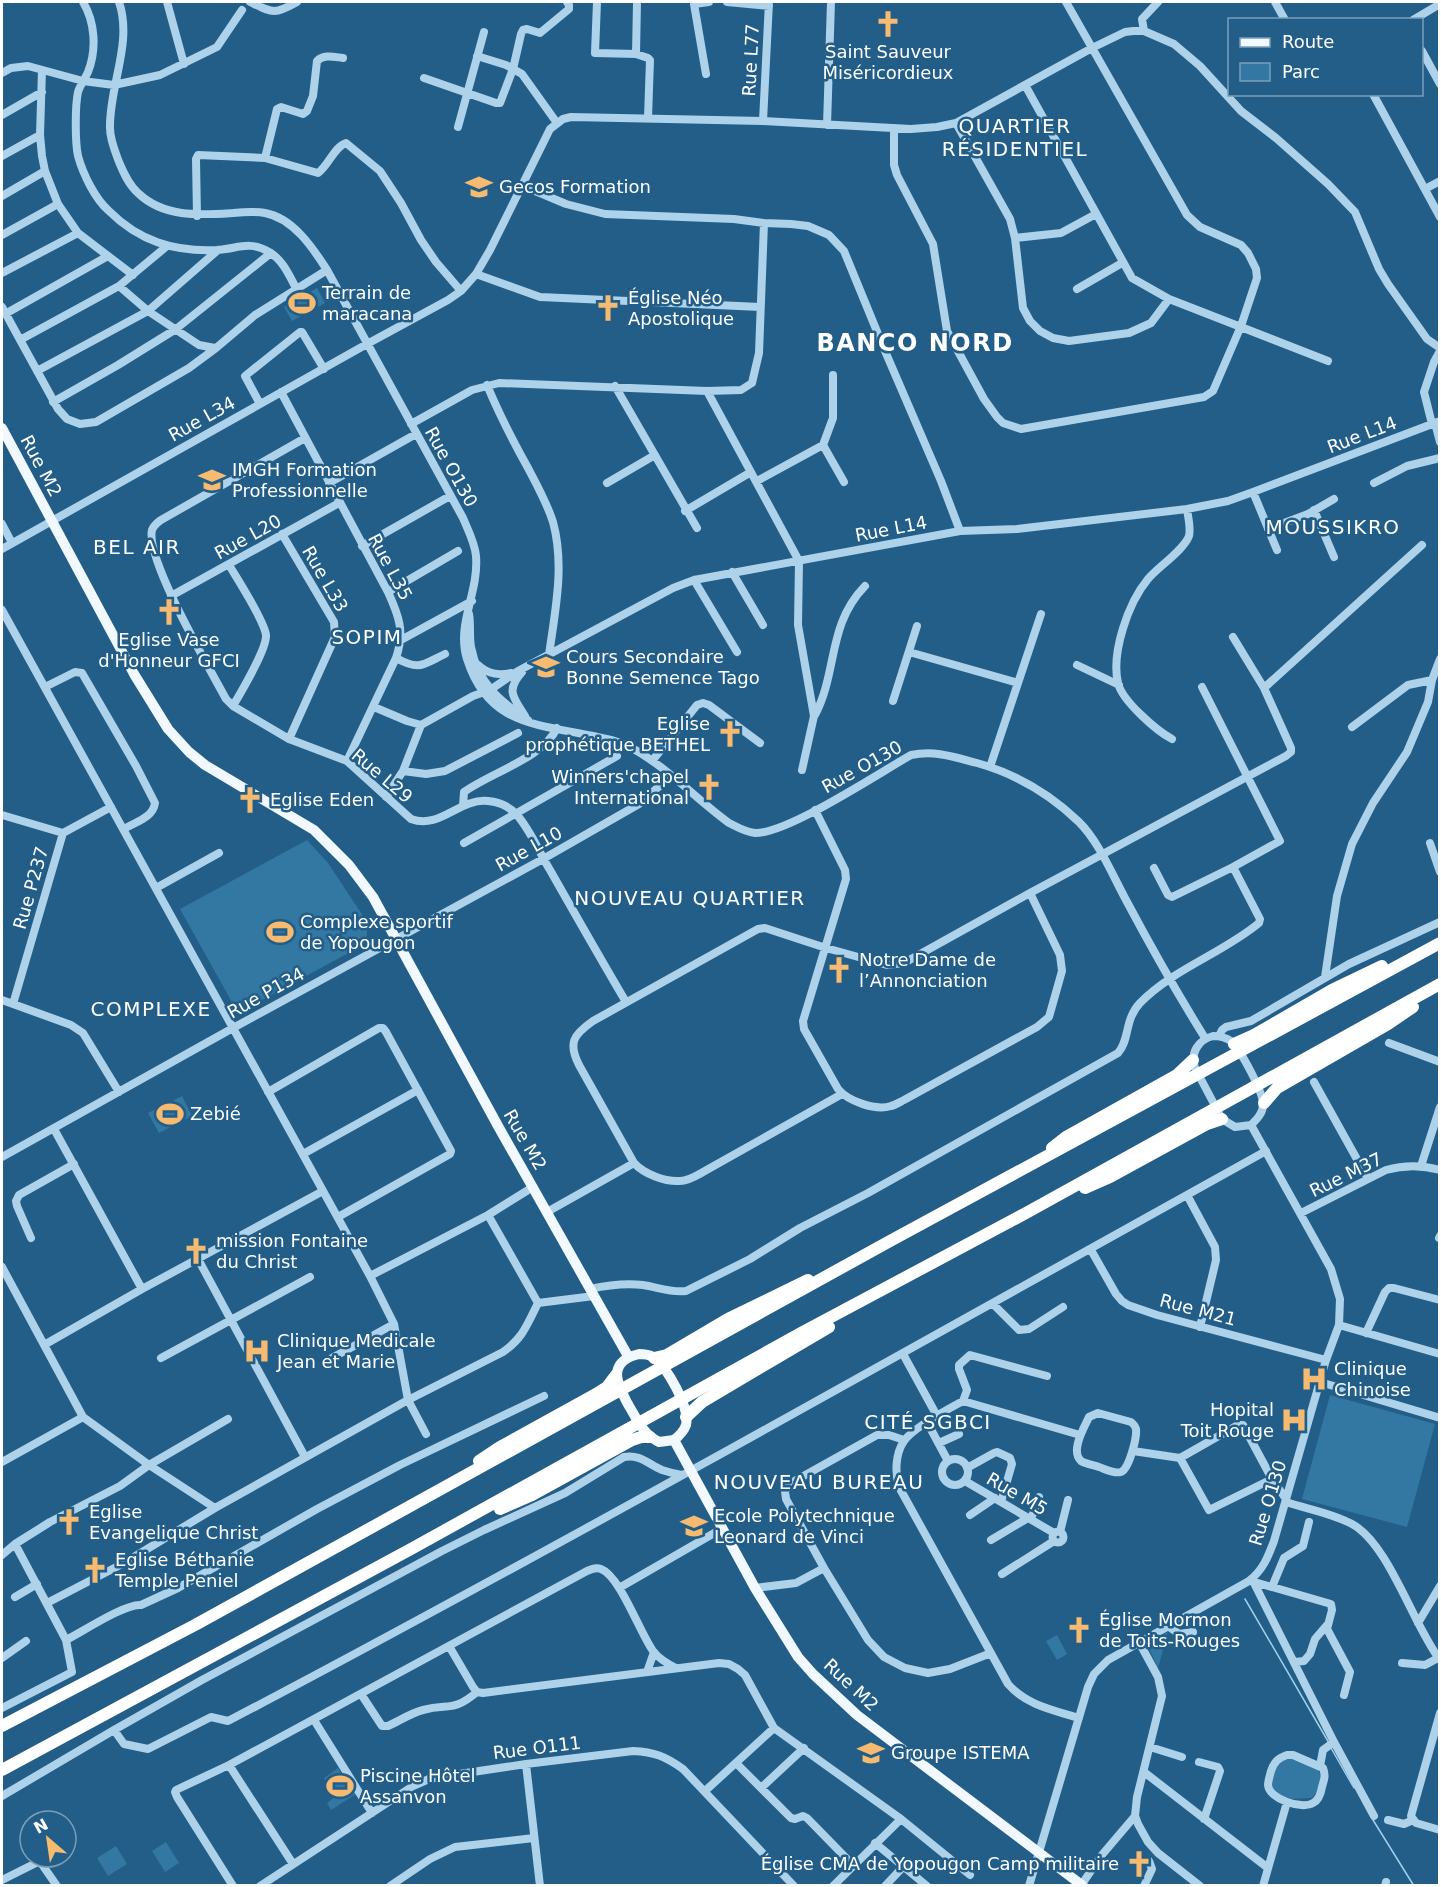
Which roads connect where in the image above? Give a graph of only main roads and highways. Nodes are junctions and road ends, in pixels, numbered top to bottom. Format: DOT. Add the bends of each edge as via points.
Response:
graph roads {
  1 [pos="2,428"];
  2 [pos="1437,945"];
  3 [pos="1440,986"];
  4 [pos="1234,1044"];
  5 [pos="1193,1060"];
  6 [pos="1264,1103"];
  7 [pos="1222,1119"];
  8 [pos="1033,1164"];
  9 [pos="1026,1213"];
  10 [pos="890,1241"];
  11 [pos="908,1277"];
  12 [pos="628,1356"];
  13 [pos="654,1358"];
  14 [pos="616,1375"];
  15 [pos="686,1417"];
  16 [pos="650,1437"];
  17 [pos="674,1440"];
  18 [pos="396,1515"];
  19 [pos="411,1550"];
  20 [pos="2,1726"];
  21 [pos="2,1770"];
  22 [pos="1082,1885"];
  1 -- 12 [label="main road, Rue M2" via="146,694 178,741 206,765 300,820 328,842 373,897"];
  2 -- 4 [label="highway" via="1332,990"];
  2 -- 8 [label="highway"];
  3 -- 6 [label="highway" via="1388,1024 1277,1088"];
  3 -- 9 [label="highway"];
  5 -- 8 [label="highway" via="1177,1075 1066,1137"];
  7 -- 9 [label="highway" via="1110,1177"];
  8 -- 10 [label="highway"];
  9 -- 11 [label="highway"];
  10 -- 13 [label="highway" via="758,1303 667,1355"];
  10 -- 18 [label="highway"];
  11 -- 15 [label="highway" via="702,1402"];
  11 -- 19 [label="highway"];
  12 -- 13 [label="main road" via="648,1354"];
  12 -- 14 [label="main road"];
  13 -- 15 [label="main road" via="683,1402"];
  14 -- 16 [label="main road"];
  14 -- 18 [label="highway" via="607,1387 500,1447"];
  15 -- 17 [label="main road" via="685,1428"];
  16 -- 17 [label="main road" via="659,1442"];
  16 -- 19 [label="highway" via="632,1440 532,1495"];
  17 -- 22 [label="main road, Rue M2" via="687,1473 798,1657 837,1698 871,1726"];
  18 -- 20 [label="highway"];
  19 -- 21 [label="highway"];
}
